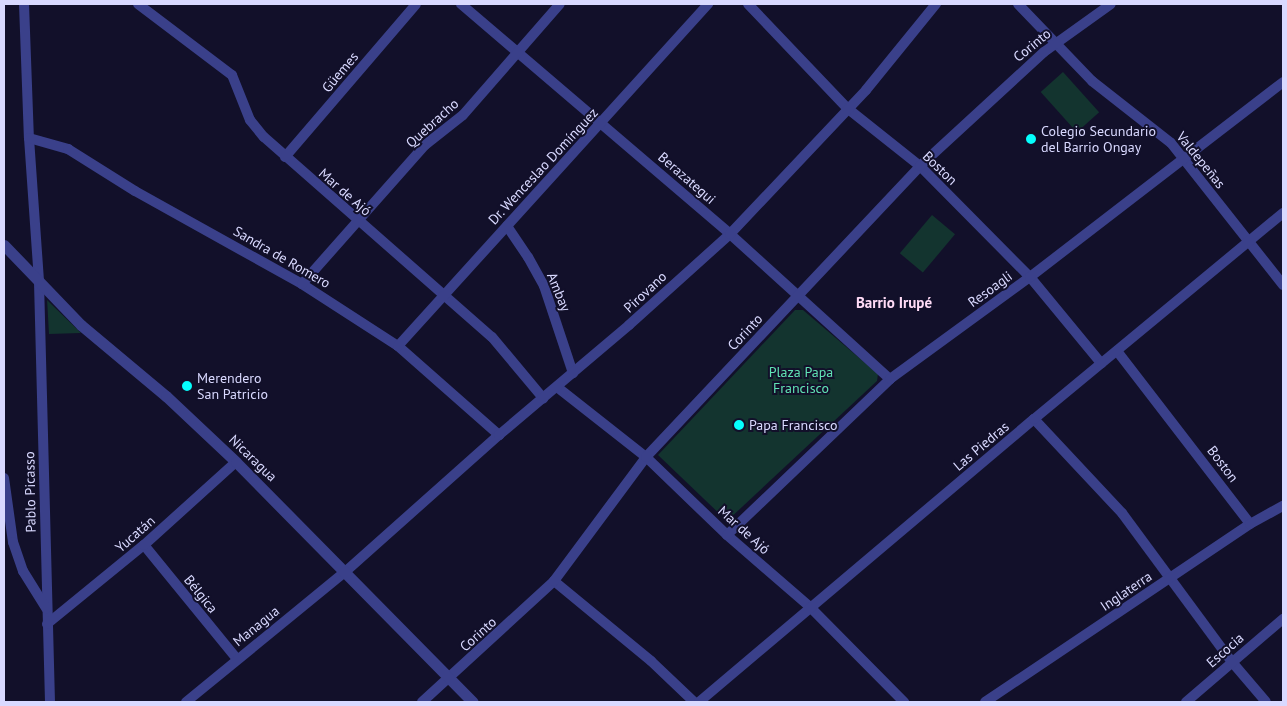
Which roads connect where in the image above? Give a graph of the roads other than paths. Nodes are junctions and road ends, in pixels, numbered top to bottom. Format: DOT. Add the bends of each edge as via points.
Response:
graph roads {
  1 [pos="24,4"];
  2 [pos="138,4"];
  3 [pos="416,4"];
  4 [pos="461,4"];
  5 [pos="560,4"];
  6 [pos="708,4"];
  7 [pos="748,4"];
  8 [pos="936,4"];
  9 [pos="1018,4"];
  10 [pos="1111,4"];
  11 [pos="1055,44"];
  12 [pos="517,51"];
  13 [pos="1283,82"];
  14 [pos="847,108"];
  15 [pos="602,123"];
  16 [pos="29,138"];
  17 [pos="285,158"];
  18 [pos="1182,160"];
  19 [pos="920,166"];
  20 [pos="1283,213"];
  21 [pos="358,222"];
  22 [pos="507,226"];
  23 [pos="730,234"];
  24 [pos="1250,241"];
  25 [pos="4,245"];
  26 [pos="1030,277"];
  27 [pos="38,282"];
  28 [pos="302,284"];
  29 [pos="1283,285"];
  30 [pos="444,295"];
  31 [pos="798,296"];
  32 [pos="398,346"];
  33 [pos="1117,351"];
  34 [pos="1101,363"];
  35 [pos="574,373"];
  36 [pos="890,379"];
  37 [pos="557,387"];
  38 [pos="543,398"];
  39 [pos="1034,419"];
  40 [pos="499,435"];
  41 [pos="646,457"];
  42 [pos="236,462"];
  43 [pos="4,478"];
  44 [pos="1283,506"];
  45 [pos="1250,524"];
  46 [pos="727,535"];
  47 [pos="144,545"];
  48 [pos="345,572"];
  49 [pos="1169,578"];
  50 [pos="554,581"];
  51 [pos="810,607"];
  52 [pos="46,608"];
  53 [pos="1283,619"];
  54 [pos="47,624"];
  55 [pos="237,660"];
  56 [pos="1232,662"];
  57 [pos="449,677"];
  58 [pos="50,702"];
  59 [pos="186,702"];
  60 [pos="422,702"];
  61 [pos="473,702"];
  62 [pos="694,702"];
  63 [pos="699,702"];
  64 [pos="904,702"];
  65 [pos="985,702"];
  66 [pos="1186,702"];
  67 [pos="1266,702"];
  1 -- 16 [label="street, Pablo Picasso"];
  2 -- 17 [label="street, Mar de Ajó" via="232,75 250,120"];
  3 -- 17 [label="street, Güemes"];
  4 -- 12 [label="street, Berazategui"];
  5 -- 12 [label="street, Quebracho"];
  6 -- 15 [label="street, Dr. Wenceslao Domínguez"];
  7 -- 14 [label="street, Boston"];
  8 -- 14 [label="street, Pirovano" via="866,90"];
  9 -- 11 [label="street, Valdepeñas"];
  10 -- 11 [label="street, Corinto"];
  11 -- 18 [label="street, Valdepeñas" via="1092,81 1160,132"];
  11 -- 19 [label="street, Corinto"];
  12 -- 15 [label="street, Berazategui"];
  12 -- 21 [label="street, Quebracho" via="463,115 425,145"];
  13 -- 18 [label="street, Resoagli"];
  14 -- 19 [label="street, Boston"];
  14 -- 23 [label="street, Pirovano"];
  15 -- 22 [label="street, Dr. Wenceslao Domínguez"];
  15 -- 23 [label="street, Berazategui"];
  16 -- 27 [label="street, Pablo Picasso"];
  16 -- 28 [label="street, Sandra de Romero" via="68,149 135,191"];
  17 -- 21 [label="street, Mar de Ajó"];
  18 -- 24 [label="street, Valdepeñas"];
  18 -- 26 [label="street, Resoagli"];
  19 -- 26 [label="street, Boston"];
  19 -- 31 [label="street, Corinto"];
  20 -- 24 [label="street, Las Piedras"];
  21 -- 28 [label="street, Quebracho"];
  21 -- 30 [label="street, Mar de Ajó"];
  22 -- 30 [label="street, Dr. Wenceslao Domínguez"];
  22 -- 35 [label="street, Ambay" via="544,286"];
  23 -- 31 [label="street, Berazategui"];
  23 -- 35 [label="street, Pirovano"];
  24 -- 29 [label="street, Valdepeñas"];
  24 -- 33 [label="street, Las Piedras"];
  25 -- 27 [label="street, Nicaragua"];
  26 -- 34 [label="street, Boston"];
  26 -- 36 [label="street, Resoagli"];
  27 -- 42 [label="street, Nicaragua"];
  27 -- 52 [label="street, Pablo Picasso"];
  28 -- 32 [label="street, Sandra de Romero"];
  30 -- 32 [label="street, Dr. Wenceslao Domínguez"];
  30 -- 38 [label="street, Mar de Ajó" via="492,337"];
  31 -- 36 [label="street, Berazategui"];
  31 -- 41 [label="street, Corinto"];
  32 -- 40 [label="street, Sandra de Romero"];
  33 -- 34 [label="street, Las Piedras"];
  33 -- 45 [label="street, Boston"];
  34 -- 39 [label="street, Las Piedras"];
  35 -- 37 [label="street, Pirovano"];
  36 -- 46 [label="street, Resoagli"];
  37 -- 38 [label="street, Pirovano"];
  37 -- 41 [label="street, Mar de Ajó"];
  38 -- 40 [label="street, Pirovano"];
  39 -- 49 [label="street" via="1122,513"];
  39 -- 51 [label="street, Las Piedras"];
  40 -- 48 [label="street, Pirovano"];
  41 -- 46 [label="street, Mar de Ajó"];
  41 -- 50 [label="street, Corinto"];
  42 -- 47 [label="street, Yucatán"];
  42 -- 48 [label="street, Nicaragua"];
  43 -- 52 [label="street" via="13,542 23,572"];
  44 -- 45 [label="street, Inglaterra"];
  45 -- 49 [label="street, Inglaterra"];
  46 -- 51 [label="street, Mar de Ajó"];
  47 -- 54 [label="street, Yucatán"];
  47 -- 55 [label="street, Bélgica"];
  48 -- 55 [label="street, Managua"];
  48 -- 57 [label="street, Nicaragua"];
  49 -- 56 [label="street"];
  49 -- 65 [label="street, Inglaterra"];
  50 -- 57 [label="street, Corinto"];
  50 -- 62 [label="street"];
  51 -- 63 [label="street, Las Piedras"];
  51 -- 64 [label="street, Mar de Ajó"];
  52 -- 54 [label="street, Pablo Picasso"];
  53 -- 56 [label="street, Escocia"];
  54 -- 58 [label="street, Pablo Picasso"];
  55 -- 59 [label="street, Managua"];
  56 -- 66 [label="street, Escocia"];
  56 -- 67 [label="street"];
  57 -- 60 [label="street, Corinto"];
  57 -- 61 [label="street, Nicaragua"];
}
